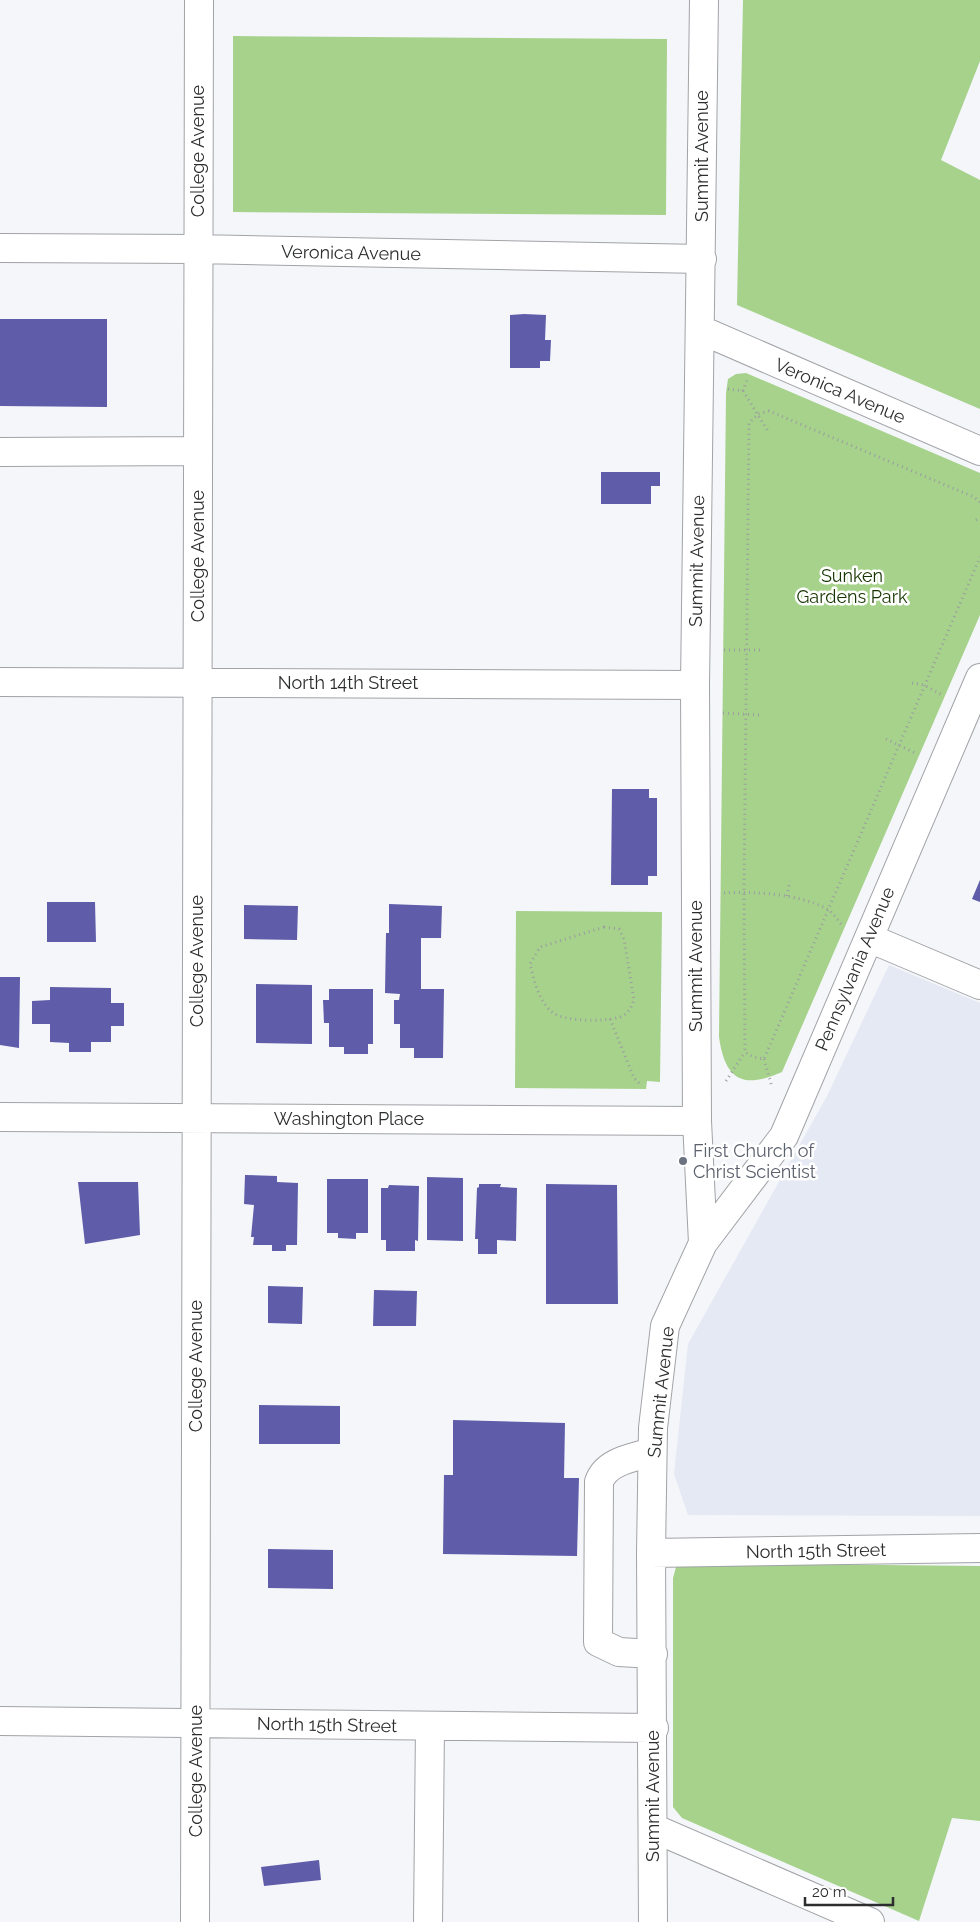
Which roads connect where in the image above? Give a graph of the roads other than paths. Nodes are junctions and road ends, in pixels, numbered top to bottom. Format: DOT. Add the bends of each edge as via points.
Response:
graph roads {
  1 [pos="199,0"];
  2 [pos="704,0"];
  3 [pos="0,248"];
  4 [pos="197,249"];
  5 [pos="702,260"];
  6 [pos="700,330"];
  7 [pos="198,451"];
  8 [pos="0,452"];
  9 [pos="980,452"];
  10 [pos="980,678"];
  11 [pos="0,682"];
  12 [pos="198,682"];
  13 [pos="695,685"];
  14 [pos="869,938"];
  15 [pos="980,985"];
  16 [pos="0,1117"];
  17 [pos="196,1118"];
  18 [pos="697,1121"];
  19 [pos="703,1243"];
  20 [pos="652,1452"];
  21 [pos="980,1548"];
  22 [pos="651,1553"];
  23 [pos="653,1654"];
  24 [pos="0,1721"];
  25 [pos="196,1724"];
  26 [pos="430,1726"];
  27 [pos="654,1728"];
  28 [pos="653,1828"];
  29 [pos="195,1922"];
  30 [pos="428,1922"];
  31 [pos="653,1922"];
  32 [pos="870,1922"];
  1 -- 4 [label="street, College Avenue"];
  2 -- 5 [label="street, Summit Avenue"];
  3 -- 4 [label="street, Veronica Avenue"];
  4 -- 5 [label="street, Veronica Avenue"];
  4 -- 7 [label="street, College Avenue"];
  5 -- 6 [label="street, Summit Avenue"];
  6 -- 9 [label="street, Veronica Avenue"];
  6 -- 13 [label="street, Summit Avenue"];
  7 -- 8 [label="street"];
  7 -- 12 [label="street, College Avenue"];
  10 -- 14 [label="street, Pennsylvania Avenue"];
  11 -- 12 [label="street, North 14th Street"];
  12 -- 13 [label="street, North 14th Street"];
  12 -- 17 [label="street, College Avenue"];
  13 -- 18 [label="street, Summit Avenue"];
  14 -- 15 [label="street"];
  14 -- 19 [label="street, Pennsylvania Avenue" via="784,1136"];
  16 -- 17 [label="street, Washington Place"];
  17 -- 18 [label="street, Washington Place"];
  17 -- 25 [label="street, College Avenue"];
  18 -- 19 [label="street, Summit Avenue"];
  19 -- 20 [label="street, Summit Avenue" via="665,1326"];
  20 -- 22 [label="street, Summit Avenue"];
  20 -- 23 [label="street" via="609,1468 599,1482 598,1642 619,1652"];
  21 -- 22 [label="street, North 15th Street"];
  22 -- 23 [label="street, Summit Avenue"];
  23 -- 27 [label="street, Summit Avenue"];
  24 -- 25 [label="street, North 15th Street"];
  25 -- 26 [label="street, North 15th Street"];
  25 -- 29 [label="street, College Avenue"];
  26 -- 27 [label="street, North 15th Street"];
  26 -- 30 [label="street"];
  27 -- 28 [label="street, Summit Avenue"];
  28 -- 31 [label="street, Summit Avenue"];
  28 -- 32 [label="street"];
}
